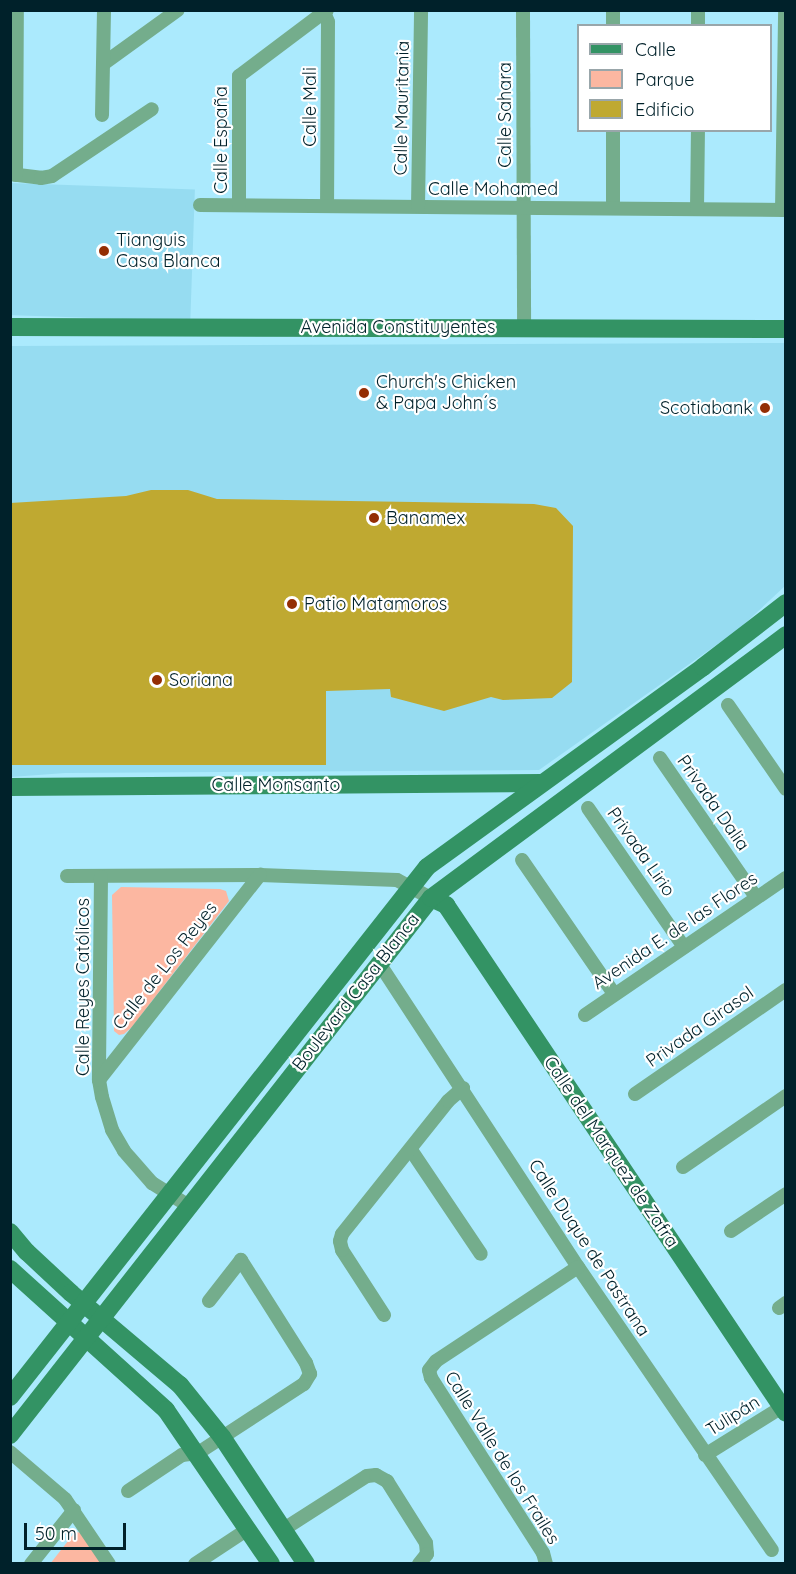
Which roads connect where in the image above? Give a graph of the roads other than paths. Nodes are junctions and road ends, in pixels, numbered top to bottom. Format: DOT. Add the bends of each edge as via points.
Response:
graph roads {
  1 [pos="17,10"];
  2 [pos="104,10"];
  3 [pos="178,10"];
  4 [pos="421,10"];
  5 [pos="523,10"];
  6 [pos="785,10"];
  7 [pos="325,11"];
  8 [pos="103,64"];
  9 [pos="152,109"];
  10 [pos="102,115"];
  11 [pos="613,132"];
  12 [pos="698,132"];
  13 [pos="14,174"];
  14 [pos="200,205"];
  15 [pos="239,206"];
  16 [pos="327,206"];
  17 [pos="418,206"];
  18 [pos="523,207"];
  19 [pos="613,208"];
  20 [pos="698,209"];
  21 [pos="784,210"];
  22 [pos="10,327"];
  23 [pos="524,328"];
  24 [pos="786,329"];
  25 [pos="786,603"];
  26 [pos="786,635"];
  27 [pos="728,705"];
  28 [pos="660,758"];
  29 [pos="542,783"];
  30 [pos="10,787"];
  31 [pos="786,789"];
  32 [pos="558,803"];
  33 [pos="588,808"];
  34 [pos="522,860"];
  35 [pos="260,875"];
  36 [pos="67,876"];
  37 [pos="101,877"];
  38 [pos="786,878"];
  39 [pos="410,886"];
  40 [pos="756,897"];
  41 [pos="431,898"];
  42 [pos="684,947"];
  43 [pos="379,963"];
  44 [pos="331,989"];
  45 [pos="786,990"];
  46 [pos="614,994"];
  47 [pos="348,1003"];
  48 [pos="585,1015"];
  49 [pos="99,1080"];
  50 [pos="463,1088"];
  51 [pos="635,1094"];
  52 [pos="786,1096"];
  53 [pos="411,1150"];
  54 [pos="683,1167"];
  55 [pos="171,1194"];
  56 [pos="786,1194"];
  57 [pos="189,1206"];
  58 [pos="731,1231"];
  59 [pos="10,1232"];
  60 [pos="482,1254"];
  61 [pos="578,1267"];
  62 [pos="10,1269"];
  63 [pos="210,1301"];
  64 [pos="85,1304"];
  65 [pos="384,1315"];
  66 [pos="102,1317"];
  67 [pos="68,1324"];
  68 [pos="86,1339"];
  69 [pos="10,1397"];
  70 [pos="784,1410"];
  71 [pos="10,1435"];
  72 [pos="222,1437"];
  73 [pos="10,1452"];
  74 [pos="198,1453"];
  75 [pos="705,1455"];
  76 [pos="128,1491"];
  77 [pos="74,1510"];
  78 [pos="248,1529"];
  79 [pos="284,1529"];
  80 [pos="772,1550"];
  81 [pos="31,1563"];
  82 [pos="109,1563"];
  83 [pos="195,1563"];
  84 [pos="271,1563"];
  85 [pos="306,1563"];
  86 [pos="419,1563"];
  87 [pos="545,1563"];
  1 -- 13 [label="street"];
  2 -- 8 [label="street"];
  3 -- 8 [label="street"];
  4 -- 17 [label="street, Calle Mauritania"];
  5 -- 18 [label="street, Calle Sahara"];
  6 -- 21 [label="street"];
  7 -- 15 [label="street, Calle España" via="239,76"];
  7 -- 16 [label="street, Calle Mali"];
  8 -- 10 [label="street"];
  9 -- 13 [label="street" via="52,176"];
  11 -- 19 [label="street"];
  12 -- 20 [label="street"];
  14 -- 15 [label="street, Calle Mohamed"];
  15 -- 16 [label="street, Calle Mohamed"];
  16 -- 17 [label="street, Calle Mohamed"];
  17 -- 18 [label="street, Calle Mohamed"];
  18 -- 19 [label="street, Calle Mohamed"];
  18 -- 23 [label="street, Calle Sahara"];
  19 -- 20 [label="street, Calle Mohamed"];
  20 -- 21 [label="street, Calle Mohamed"];
  22 -- 23 [label="street, Avenida Constituyentes"];
  23 -- 24 [label="street, Avenida Constituyentes"];
  25 -- 29 [label="street, Boulevard Casa Blanca"];
  26 -- 32 [label="street, Boulevard Casa Blanca"];
  27 -- 31 [label="street"];
  28 -- 40 [label="street, Privada Dalia"];
  29 -- 30 [label="street, Calle Monsanto"];
  29 -- 32 [label="street"];
  29 -- 39 [label="street, Boulevard Casa Blanca" via="427,867"];
  32 -- 41 [label="street, Boulevard Casa Blanca"];
  33 -- 42 [label="street, Privada Lirio"];
  34 -- 46 [label="street"];
  35 -- 37 [label="street, Calle Reyes Católicos"];
  35 -- 39 [label="street, Calle Reyes Católicos" via="397,880"];
  35 -- 49 [label="street, Calle de Los Reyes"];
  36 -- 37 [label="street, Calle Reyes Católicos"];
  37 -- 49 [label="street, Calle Reyes Católicos"];
  38 -- 40 [label="street, Avenida E. de las Flores"];
  39 -- 41 [label="street, Calle Reyes Católicos"];
  39 -- 44 [label="street, Boulevard Casa Blanca"];
  40 -- 42 [label="street, Avenida E. de las Flores"];
  41 -- 43 [label="street, Boulevard Casa Blanca"];
  41 -- 70 [label="street, Calle del Marquez de Zafra" via="446,905"];
  42 -- 46 [label="street, Avenida E. de las Flores"];
  43 -- 47 [label="street, Boulevard Casa Blanca"];
  43 -- 50 [label="street, Calle Duque de Pastrana"];
  44 -- 47 [label="street"];
  44 -- 55 [label="street, Boulevard Casa Blanca"];
  45 -- 51 [label="street, Privada Girasol"];
  46 -- 48 [label="street, Avenida E. de las Flores"];
  47 -- 57 [label="street, Boulevard Casa Blanca"];
  49 -- 55 [label="street, Calle Reyes Católicos" via="118,1142 142,1174"];
  50 -- 53 [label="street" via="448,1101"];
  50 -- 61 [label="street, Calle Duque de Pastrana"];
  52 -- 54 [label="street"];
  53 -- 60 [label="street"];
  53 -- 65 [label="street" via="340,1241"];
  55 -- 57 [label="street, Calle Reyes Católicos"];
  55 -- 64 [label="street, Boulevard Casa Blanca"];
  56 -- 58 [label="street"];
  57 -- 66 [label="street, Boulevard Casa Blanca"];
  59 -- 64 [label="street"];
  61 -- 75 [label="street, Calle Duque de Pastrana"];
  61 -- 87 [label="street, Calle Valle de los Frailes" via="436,1360 429,1370 543,1553"];
  62 -- 67 [label="street"];
  63 -- 72 [label="street" via="241,1260 310,1374 304,1384"];
  64 -- 66 [label="street"];
  64 -- 67 [label="street, Boulevard Casa Blanca"];
  66 -- 68 [label="street, Boulevard Casa Blanca"];
  66 -- 72 [label="street" via="180,1385"];
  67 -- 68 [label="street"];
  67 -- 69 [label="street, Boulevard Casa Blanca"];
  68 -- 71 [label="street, Boulevard Casa Blanca"];
  68 -- 74 [label="street" via="166,1410"];
  70 -- 75 [label="street, Tulipán"];
  72 -- 74 [label="street"];
  72 -- 79 [label="street"];
  73 -- 77 [label="street"];
  74 -- 76 [label="street" via="182,1455"];
  74 -- 78 [label="street"];
  75 -- 80 [label="street, Calle Duque de Pastrana"];
  77 -- 81 [label="street"];
  77 -- 82 [label="street"];
  78 -- 83 [label="street"];
  78 -- 84 [label="street"];
  79 -- 85 [label="street"];
  79 -- 86 [label="street" via="367,1476 376,1475 387,1481 426,1544 427,1554"];
}
